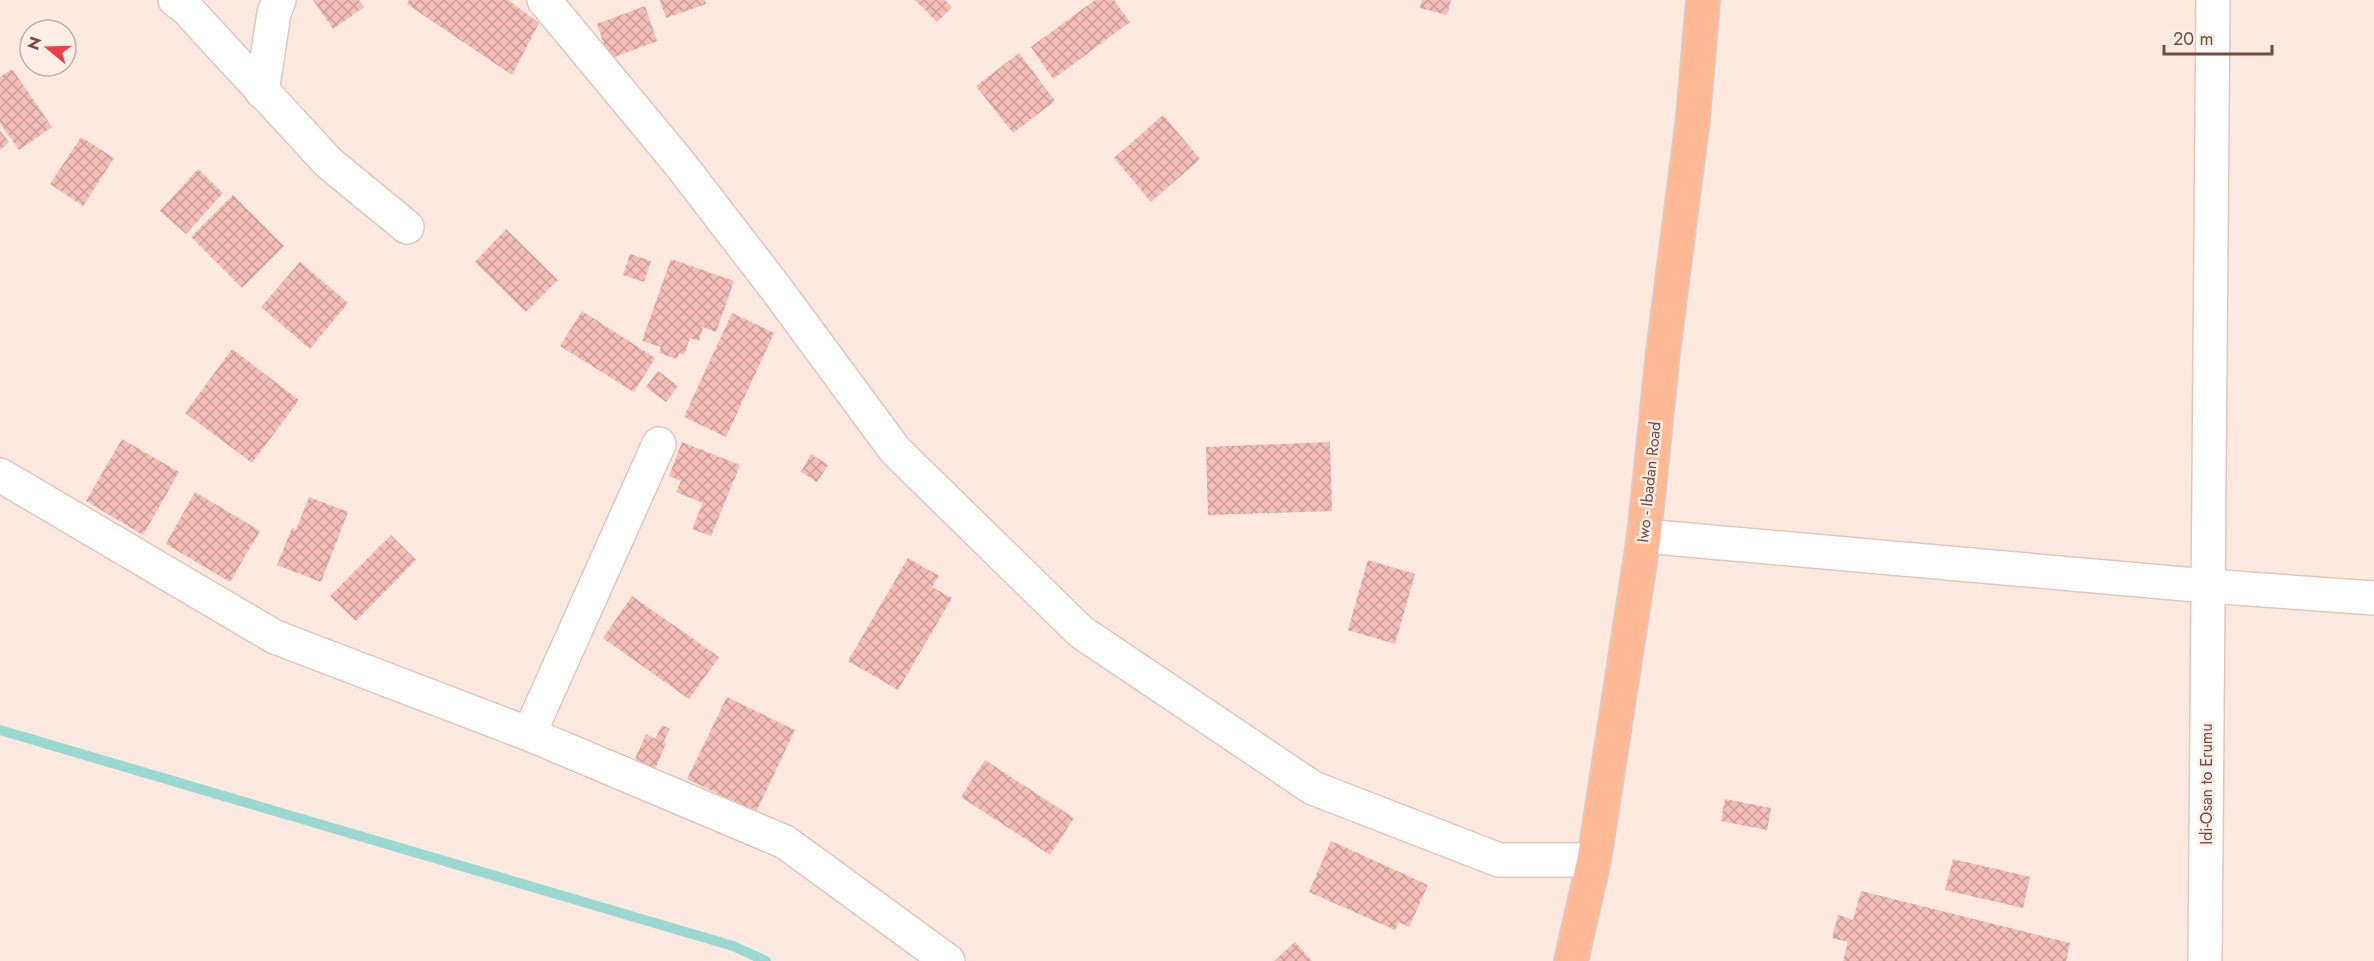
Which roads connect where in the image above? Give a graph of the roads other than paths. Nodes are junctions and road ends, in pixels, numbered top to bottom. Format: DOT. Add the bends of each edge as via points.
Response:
graph roads {
  1 [pos="175,0"];
  2 [pos="279,0"];
  3 [pos="543,0"];
  4 [pos="1703,0"];
  5 [pos="2213,0"];
  6 [pos="262,92"];
  7 [pos="407,227"];
  8 [pos="659,444"];
  9 [pos="0,476"];
  10 [pos="1644,536"];
  11 [pos="2207,597"];
  12 [pos="2374,598"];
  13 [pos="529,734"];
  14 [pos="1594,860"];
  15 [pos="948,961"];
  16 [pos="1571,961"];
  17 [pos="2205,961"];
  1 -- 6 [label="street"];
  2 -- 6 [label="street"];
  3 -- 14 [label="street" via="687,172 895,450 1081,632 1313,788 1499,860"];
  4 -- 10 [label="main road, Iwo - Ibadan Road"];
  5 -- 11 [label="street, Idi-Osan to Erumu"];
  6 -- 7 [label="street" via="329,163"];
  8 -- 13 [label="street"];
  9 -- 13 [label="street" via="275,637"];
  10 -- 11 [label="street"];
  10 -- 14 [label="main road, Iwo - Ibadan Road"];
  11 -- 12 [label="street"];
  11 -- 17 [label="street, Idi-Osan to Erumu"];
  13 -- 15 [label="street" via="785,842"];
  14 -- 16 [label="main road, Iwo - Ibadan Road"];
}
